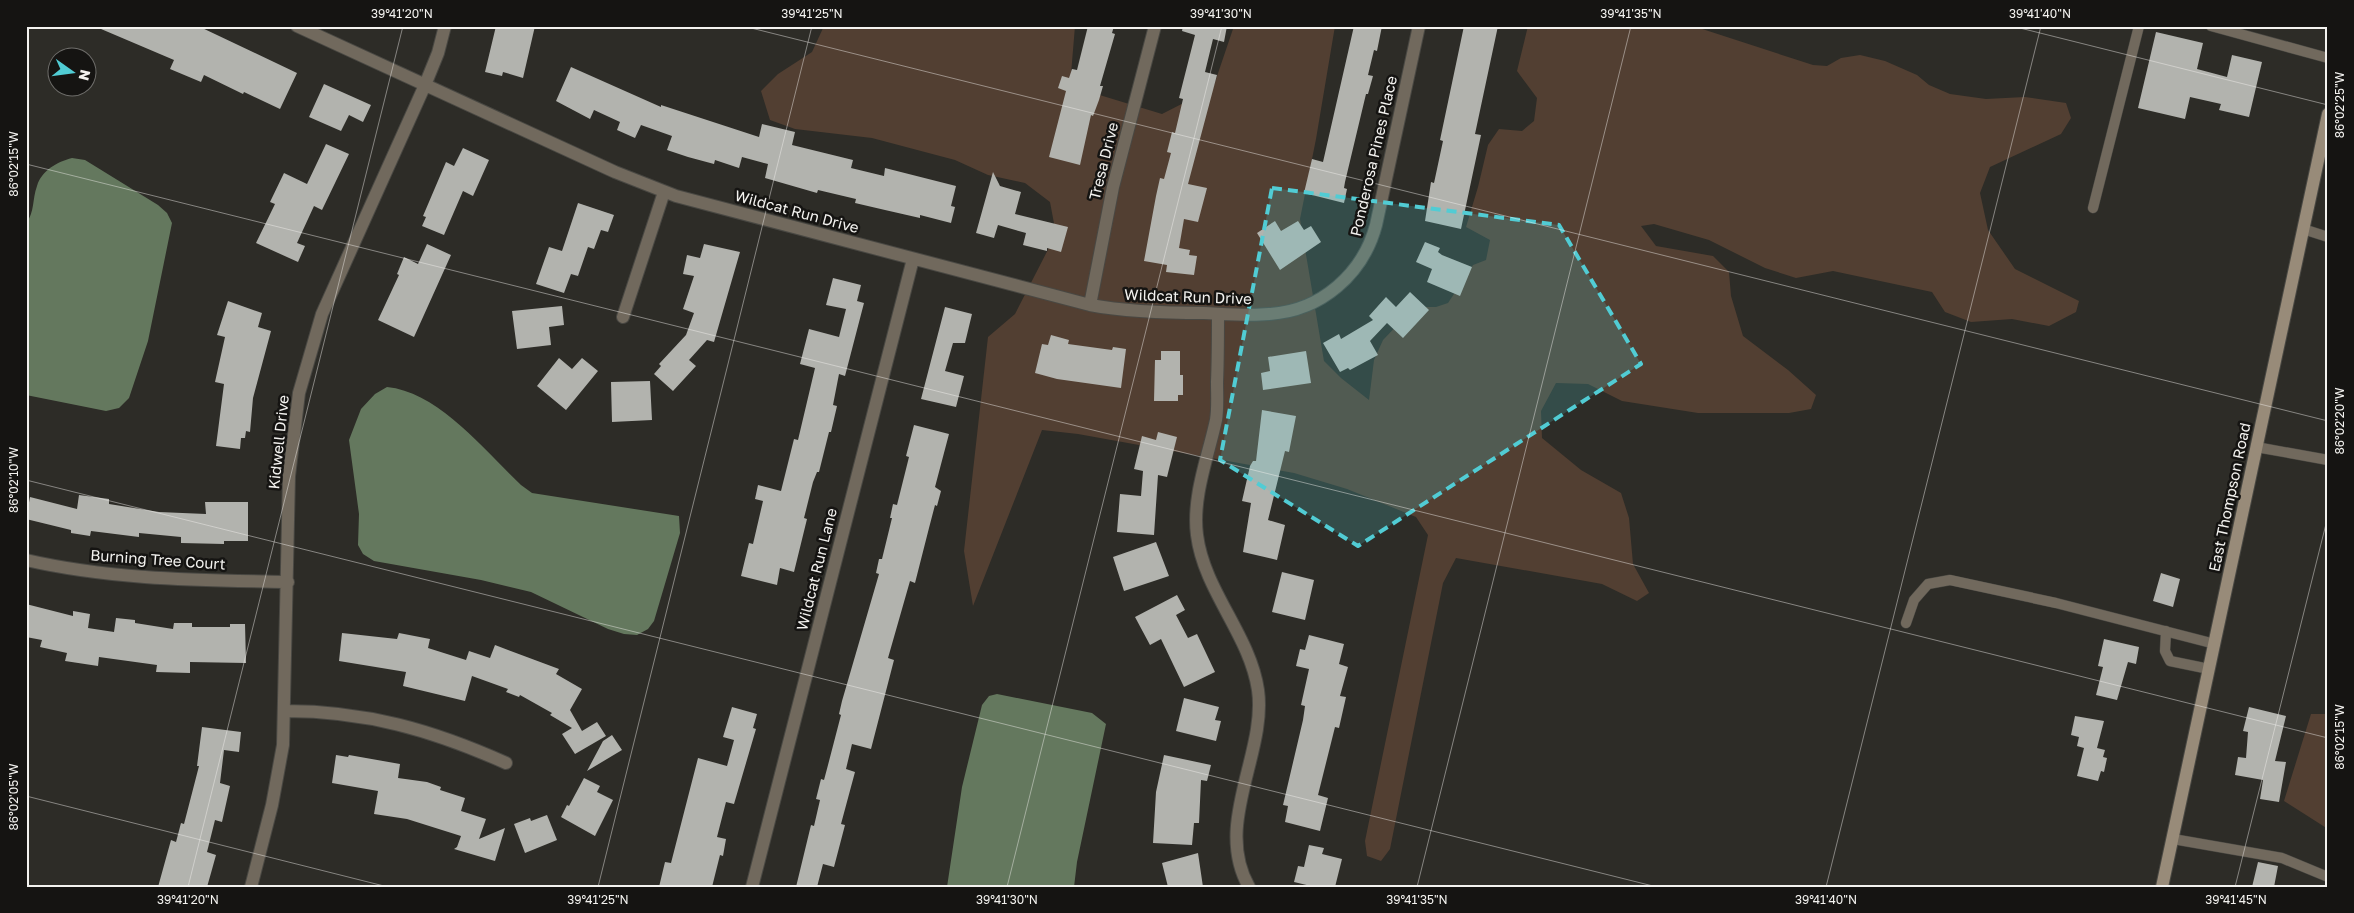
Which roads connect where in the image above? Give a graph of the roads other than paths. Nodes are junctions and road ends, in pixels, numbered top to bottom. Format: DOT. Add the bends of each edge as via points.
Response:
graph roads {
  1 [pos="297,26"];
  2 [pos="445,26"];
  3 [pos="1155,26"];
  4 [pos="1419,26"];
  5 [pos="2139,26"];
  6 [pos="2211,26"];
  7 [pos="2328,58"];
  8 [pos="425,86"];
  9 [pos="2328,114"];
  10 [pos="664,192"];
  11 [pos="2093,208"];
  12 [pos="2303,229"];
  13 [pos="2328,237"];
  14 [pos="913,259"];
  15 [pos="1316,301"];
  16 [pos="1090,305"];
  17 [pos="1218,314"];
  18 [pos="623,317"];
  19 [pos="2256,447"];
  20 [pos="2328,460"];
  21 [pos="26,560"];
  22 [pos="288,582"];
  23 [pos="1906,623"];
  24 [pos="2166,631"];
  25 [pos="2215,644"];
  26 [pos="2209,669"];
  27 [pos="285,711"];
  28 [pos="506,763"];
  29 [pos="2173,839"];
  30 [pos="2328,877"];
  31 [pos="251,887"];
  32 [pos="752,887"];
  33 [pos="1249,887"];
  34 [pos="2162,887"];
  1 -- 8 [label="street, Wildcat Run Drive"];
  2 -- 8 [label="street, Kidwell Drive"];
  3 -- 16 [label="street, Tresa Drive" via="1113,187"];
  4 -- 15 [label="street, Ponderosa Pines Place" via="1373,237 1351,274"];
  5 -- 11 [label="lane"];
  6 -- 7 [label="lane"];
  8 -- 10 [label="street, Wildcat Run Drive"];
  8 -- 22 [label="street, Kidwell Drive" via="332,290 311,345 299,393 291,447"];
  9 -- 12 [label="main road, East Thompson Road"];
  10 -- 14 [label="street, Wildcat Run Drive"];
  10 -- 18 [label="street"];
  12 -- 13 [label="lane"];
  12 -- 19 [label="main road, East Thompson Road"];
  14 -- 16 [label="street, Wildcat Run Drive"];
  14 -- 32 [label="street, Wildcat Run Lane"];
  15 -- 17 [label="street, Wildcat Run Drive" via="1276,314"];
  16 -- 17 [label="street, Wildcat Run Drive" via="1140,312"];
  17 -- 33 [label="street" via="1216,418 1197,504 1196,534 1201,559 1249,660 1258,690 1258,716 1237,818 1238,851"];
  19 -- 20 [label="lane"];
  19 -- 25 [label="main road, East Thompson Road"];
  21 -- 22 [label="street, Burning Tree Court" via="143,578"];
  22 -- 27 [label="street, Kidwell Drive"];
  23 -- 24 [label="lane" via="1914,600 1928,584 1950,580"];
  24 -- 25 [label="lane"];
  24 -- 26 [label="lane" via="2165,651 2170,661"];
  25 -- 26 [label="main road, East Thompson Road"];
  26 -- 29 [label="main road, East Thompson Road"];
  27 -- 28 [label="street" via="341,713 384,720 449,739"];
  27 -- 31 [label="street, Kidwell Drive" via="283,745 272,805"];
  29 -- 30 [label="lane" via="2282,858"];
  29 -- 34 [label="main road, East Thompson Road"];
}
